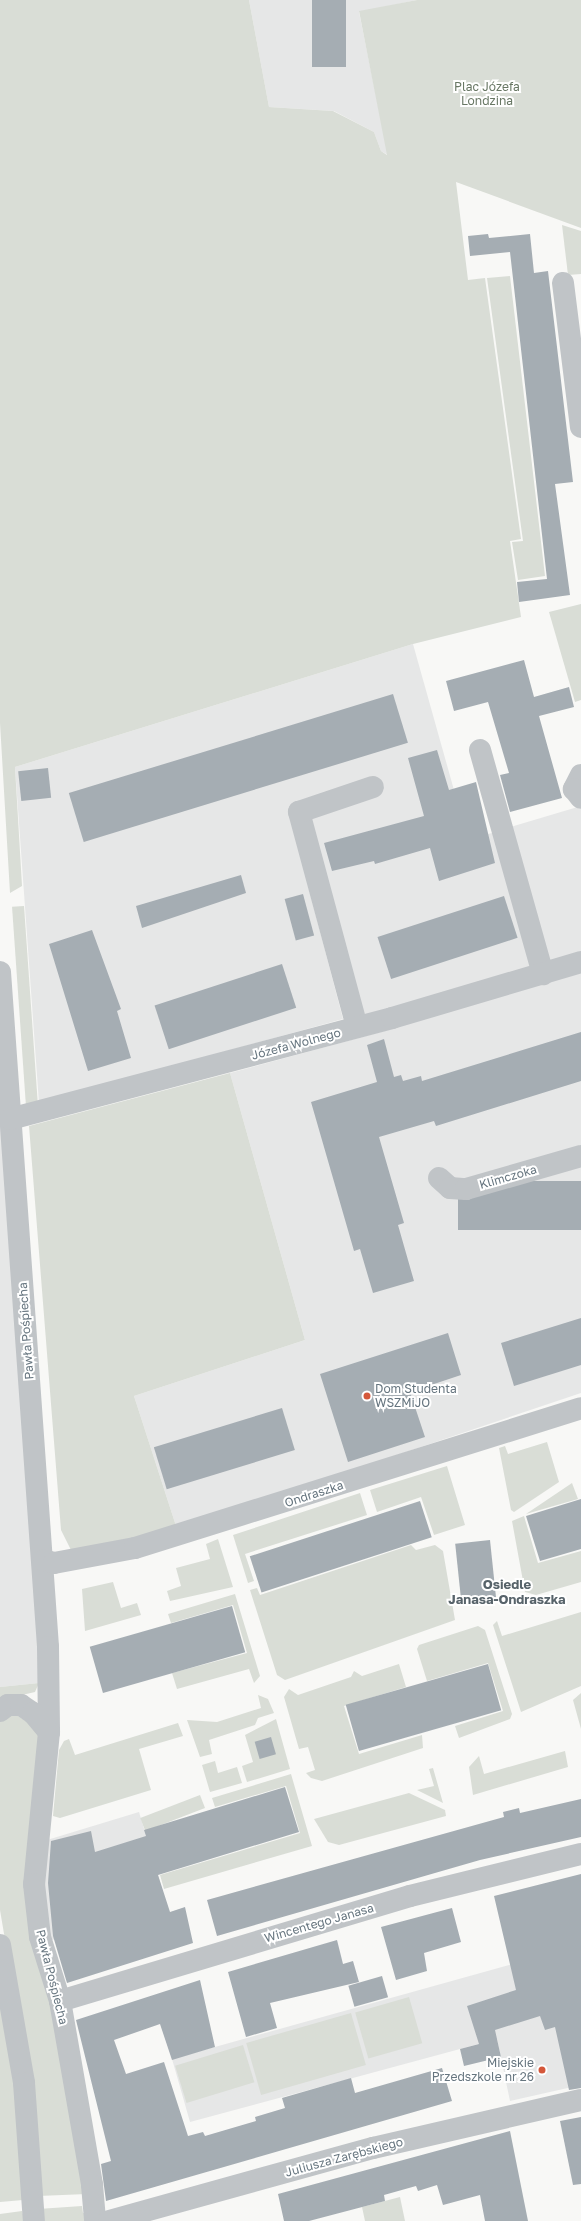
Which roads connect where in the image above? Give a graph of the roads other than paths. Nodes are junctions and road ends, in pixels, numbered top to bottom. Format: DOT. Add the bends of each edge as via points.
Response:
graph roads {
  1 [pos="563,283"];
  2 [pos="581,427"];
  3 [pos="480,750"];
  4 [pos="581,775"];
  5 [pos="373,787"];
  6 [pos="581,798"];
  7 [pos="581,962"];
  8 [pos="0,972"];
  9 [pos="543,974"];
  10 [pos="357,1027"];
  11 [pos="10,1120"];
  12 [pos="581,1156"];
  13 [pos="439,1178"];
  14 [pos="581,1408"];
  15 [pos="44,1560"];
  16 [pos="49,1690"];
  17 [pos="10,1708"];
  18 [pos="49,1732"];
  19 [pos="581,1854"];
  20 [pos="0,1944"];
  21 [pos="60,2001"];
  22 [pos="581,2100"];
  23 [pos="34,2221"];
  24 [pos="95,2221"];
  25 [pos="109,2221"];
  1 -- 2 [label="street"];
  3 -- 9 [label="street"];
  4 -- 6 [label="street" via="574,789"];
  5 -- 10 [label="street" via="299,812"];
  7 -- 9 [label="street, Józefa Wolnego"];
  8 -- 11 [label="street, Pawła Pośpiecha"];
  9 -- 10 [label="street, Józefa Wolnego"];
  10 -- 11 [label="street, Józefa Wolnego"];
  11 -- 15 [label="street, Pawła Pośpiecha"];
  12 -- 13 [label="street, Klimczoka" via="466,1189 450,1188"];
  14 -- 15 [label="street, Ondraszka" via="136,1548 54,1563"];
  15 -- 16 [label="street, Pawła Pośpiecha"];
  16 -- 17 [label="street" via="38,1700"];
  16 -- 18 [label="street, Pawła Pośpiecha"];
  17 -- 18 [label="street" via="33,1713"];
  18 -- 21 [label="street, Pawła Pośpiecha" via="34,1884 40,1937"];
  19 -- 21 [label="street, Wincentego Janasa" via="410,1896"];
  20 -- 23 [label="street" via="24,2082"];
  21 -- 24 [label="street, Pawła Pośpiecha" via="92,2185"];
  22 -- 25 [label="street, Juliusza Zarębskiego" via="373,2148"];
}
